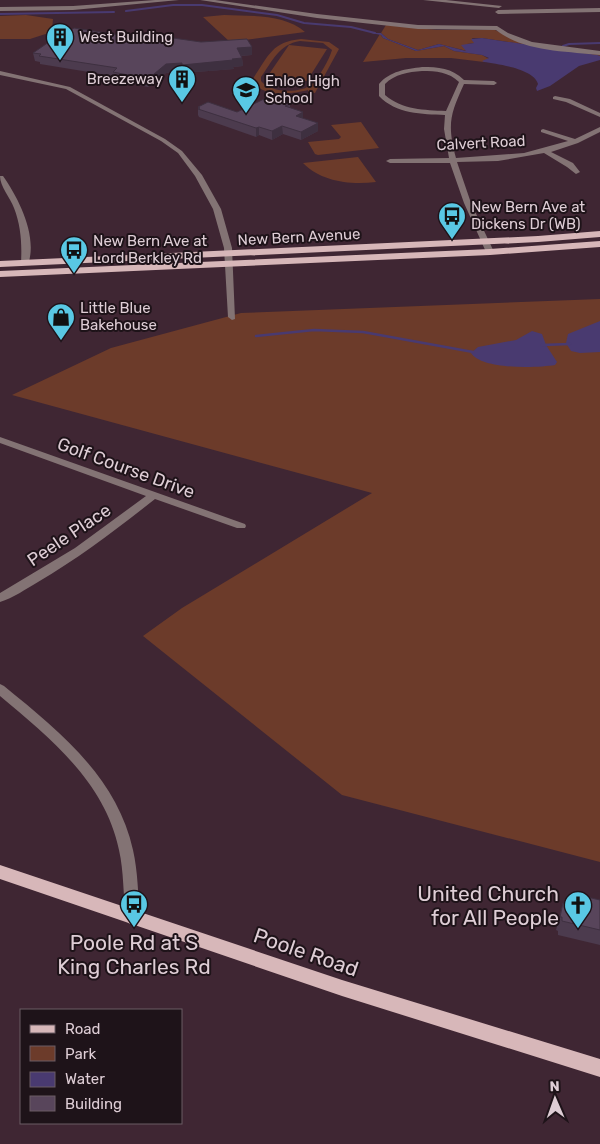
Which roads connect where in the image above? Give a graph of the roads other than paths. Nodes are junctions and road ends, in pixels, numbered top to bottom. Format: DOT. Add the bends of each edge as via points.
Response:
graph roads {
  1 [pos="176,0"];
  2 [pos="203,0"];
  3 [pos="426,0"];
  4 [pos="499,6"];
  5 [pos="0,9"];
  6 [pos="600,10"];
  7 [pos="497,28"];
  8 [pos="600,53"];
  9 [pos="0,74"];
  10 [pos="462,82"];
  11 [pos="494,83"];
  12 [pos="555,98"];
  13 [pos="448,113"];
  14 [pos="600,115"];
  15 [pos="600,129"];
  16 [pos="543,131"];
  17 [pos="574,141"];
  18 [pos="546,151"];
  19 [pos="453,159"];
  20 [pos="390,161"];
  21 [pos="576,172"];
  22 [pos="0,178"];
  23 [pos="600,234"];
  24 [pos="485,242"];
  25 [pos="600,244"];
  26 [pos="490,252"];
  27 [pos="228,254"];
  28 [pos="105,259"];
  29 [pos="26,263"];
  30 [pos="0,264"];
  31 [pos="229,264"];
  32 [pos="0,273"];
  33 [pos="29,273"];
  34 [pos="232,317"];
  35 [pos="0,440"];
  36 [pos="153,495"];
  37 [pos="241,526"];
  38 [pos="0,598"];
  39 [pos="0,689"];
  40 [pos="0,872"];
  41 [pos="134,918"];
  42 [pos="600,1068"];
  1 -- 5 [label="street" via="72,8"];
  2 -- 7 [label="street" via="418,27"];
  3 -- 4 [label="street"];
  4 -- 6 [label="street"];
  4 -- 7 [label="street"];
  7 -- 8 [label="street" via="522,41"];
  9 -- 27 [label="street" via="68,88 173,146 194,168 211,196"];
  10 -- 11 [label="street"];
  10 -- 13 [label="street"];
  10 -- 13 [label="street" via="458,76 446,71 416,69 391,75 382,84 382,96 394,105 410,110"];
  12 -- 14 [label="street" via="568,100"];
  13 -- 19 [label="street" via="446,129"];
  15 -- 17 [label="street, Calvert Road"];
  16 -- 17 [label="street"];
  17 -- 18 [label="street, Calvert Road"];
  18 -- 19 [label="street, Calvert Road" via="517,157"];
  18 -- 21 [label="street"];
  19 -- 20 [label="street, Calvert Road"];
  19 -- 24 [label="street" via="458,179"];
  22 -- 29 [label="street" via="16,200 24,222"];
  23 -- 24 [label="main road, New Bern Avenue"];
  24 -- 26 [label="street"];
  24 -- 27 [label="main road, New Bern Avenue"];
  25 -- 26 [label="main road, New Bern Avenue"];
  26 -- 31 [label="main road, New Bern Avenue"];
  27 -- 28 [label="main road, New Bern Avenue"];
  27 -- 31 [label="street"];
  28 -- 29 [label="main road, New Bern Avenue"];
  28 -- 33 [label="main road" via="40,266"];
  29 -- 30 [label="main road, New Bern Avenue"];
  29 -- 32 [label="main road"];
  31 -- 33 [label="main road, New Bern Avenue"];
  31 -- 34 [label="street"];
  32 -- 33 [label="main road, New Bern Avenue"];
  35 -- 36 [label="street, Golf Course Drive"];
  36 -- 37 [label="street, Golf Course Drive"];
  36 -- 38 [label="street, Peele Place" via="84,548"];
  39 -- 41 [label="street" via="90,771 110,804 125,848"];
  40 -- 41 [label="main road, Poole Road"];
  41 -- 42 [label="main road, Poole Road" via="342,988"];
}
